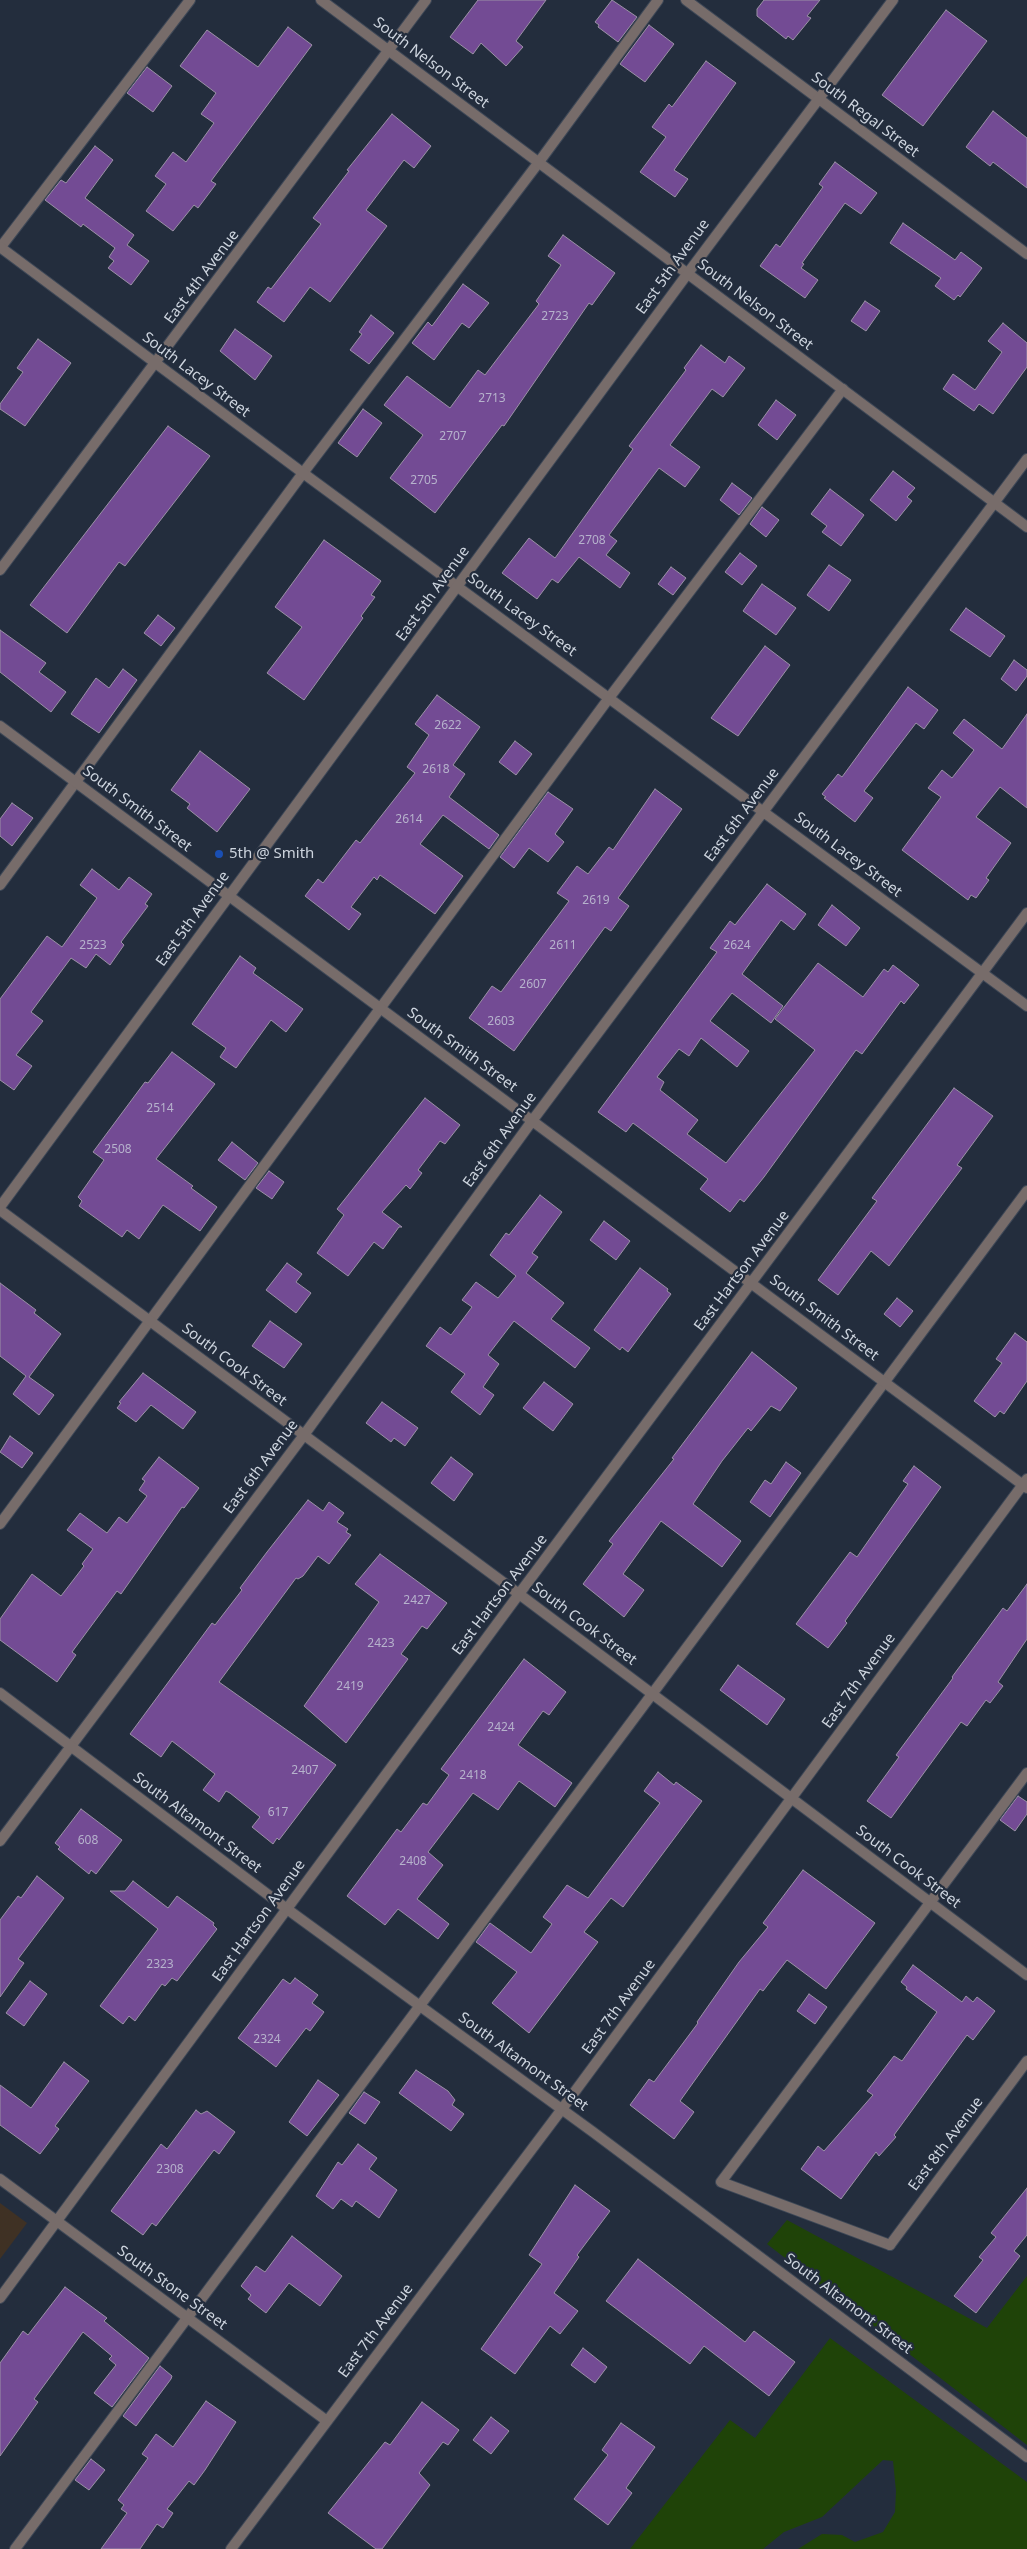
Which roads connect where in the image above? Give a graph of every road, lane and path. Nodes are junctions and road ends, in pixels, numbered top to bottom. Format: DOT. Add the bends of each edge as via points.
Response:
graph roads {
  1 [pos="190,0"];
  2 [pos="321,0"];
  3 [pos="426,0"];
  4 [pos="658,0"];
  5 [pos="686,0"];
  6 [pos="893,0"];
  7 [pos="388,50"];
  8 [pos="818,99"];
  9 [pos="539,162"];
  10 [pos="0,248"];
  11 [pos="1027,254"];
  12 [pos="688,273"];
  13 [pos="156,364"];
  14 [pos="843,389"];
  15 [pos="1027,459"];
  16 [pos="303,473"];
  17 [pos="995,503"];
  18 [pos="1027,526"];
  19 [pos="0,570"];
  20 [pos="457,586"];
  21 [pos="609,698"];
  22 [pos="0,726"];
  23 [pos="76,783"];
  24 [pos="764,811"];
  25 [pos="0,885"];
  26 [pos="228,897"];
  27 [pos="1027,914"];
  28 [pos="982,973"];
  29 [pos="1027,1006"];
  30 [pos="380,1008"];
  31 [pos="532,1121"];
  32 [pos="1027,1192"];
  33 [pos="0,1208"];
  34 [pos="752,1284"];
  35 [pos="151,1322"];
  36 [pos="884,1382"];
  37 [pos="304,1435"];
  38 [pos="1026,1484"];
  39 [pos="0,1524"];
  40 [pos="519,1594"];
  41 [pos="0,1693"];
  42 [pos="653,1694"];
  43 [pos="70,1746"];
  44 [pos="1027,1773"];
  45 [pos="791,1799"];
  46 [pos="0,1841"];
  47 [pos="930,1902"];
  48 [pos="286,1909"];
  49 [pos="1027,1975"];
  50 [pos="421,2006"];
  51 [pos="1027,2061"];
  52 [pos="562,2109"];
  53 [pos="0,2179"];
  54 [pos="57,2222"];
  55 [pos="0,2298"];
  56 [pos="189,2319"];
  57 [pos="327,2421"];
  58 [pos="1027,2457"];
  59 [pos="16,2549"];
  60 [pos="231,2549"];
  1 -- 10 [label="street"];
  2 -- 7 [label="street, South Nelson Street"];
  3 -- 7 [label="street, East 4th Avenue"];
  4 -- 9 [label="street"];
  5 -- 8 [label="street, South Regal Street"];
  6 -- 8 [label="street, East 5th Avenue"];
  7 -- 9 [label="street, South Nelson Street"];
  7 -- 13 [label="street, East 4th Avenue"];
  8 -- 11 [label="street, South Regal Street"];
  8 -- 12 [label="street, East 5th Avenue"];
  9 -- 12 [label="street, South Nelson Street"];
  9 -- 16 [label="street"];
  10 -- 13 [label="street, South Lacey Street"];
  12 -- 14 [label="street, South Nelson Street"];
  12 -- 20 [label="street, East 5th Avenue"];
  13 -- 16 [label="street, South Lacey Street"];
  13 -- 19 [label="street, East 4th Avenue"];
  14 -- 17 [label="street, South Nelson Street"];
  14 -- 21 [label="street"];
  15 -- 17 [label="street, East 6th Avenue"];
  16 -- 20 [label="street, South Lacey Street"];
  16 -- 23 [label="street"];
  17 -- 18 [label="street, South Nelson Street"];
  17 -- 24 [label="street, East 6th Avenue"];
  20 -- 21 [label="street, South Lacey Street"];
  20 -- 26 [label="street, East 5th Avenue"];
  21 -- 24 [label="street, South Lacey Street"];
  21 -- 30 [label="street"];
  22 -- 23 [label="street, South Smith Street"];
  23 -- 25 [label="street"];
  23 -- 26 [label="street, South Smith Street"];
  24 -- 28 [label="street, South Lacey Street"];
  24 -- 31 [label="street, East 6th Avenue"];
  26 -- 30 [label="street, South Smith Street"];
  26 -- 33 [label="street, East 5th Avenue"];
  27 -- 28 [label="street, East Hartson Avenue"];
  28 -- 29 [label="street, South Lacey Street"];
  28 -- 34 [label="street, East Hartson Avenue"];
  30 -- 31 [label="street, South Smith Street"];
  30 -- 35 [label="street"];
  31 -- 34 [label="street, South Smith Street"];
  31 -- 37 [label="street, East 6th Avenue"];
  32 -- 36 [label="street"];
  33 -- 35 [label="street, South Cook Street"];
  34 -- 36 [label="street, South Smith Street"];
  34 -- 40 [label="street, East Hartson Avenue"];
  35 -- 37 [label="street, South Cook Street"];
  35 -- 39 [label="street"];
  36 -- 38 [label="street, South Smith Street"];
  36 -- 42 [label="street"];
  37 -- 40 [label="street, South Cook Street"];
  37 -- 43 [label="street, East 6th Avenue"];
  38 -- 45 [label="street, East 7th Avenue"];
  40 -- 42 [label="street, South Cook Street"];
  40 -- 48 [label="street, East Hartson Avenue"];
  41 -- 43 [label="street, South Altamont Street"];
  42 -- 45 [label="street, South Cook Street"];
  42 -- 50 [label="street"];
  43 -- 46 [label="street, East 6th Avenue"];
  43 -- 48 [label="street, South Altamont Street"];
  44 -- 47 [label="street"];
  45 -- 47 [label="street, South Cook Street"];
  45 -- 52 [label="street, East 7th Avenue"];
  47 -- 49 [label="street, South Cook Street"];
  47 -- 51 [label="street, East 8th Avenue" via="721,2182 890,2245"];
  48 -- 50 [label="street, South Altamont Street"];
  48 -- 54 [label="street, East Hartson Avenue"];
  50 -- 52 [label="street, South Altamont Street"];
  50 -- 56 [label="street"];
  52 -- 57 [label="street, East 7th Avenue"];
  52 -- 58 [label="street, South Altamont Street"];
  53 -- 54 [label="street, South Stone Street"];
  54 -- 55 [label="street, East Hartson Avenue"];
  54 -- 56 [label="street, South Stone Street"];
  56 -- 57 [label="street, South Stone Street"];
  56 -- 59 [label="street"];
  57 -- 60 [label="street, East 7th Avenue"];
}
